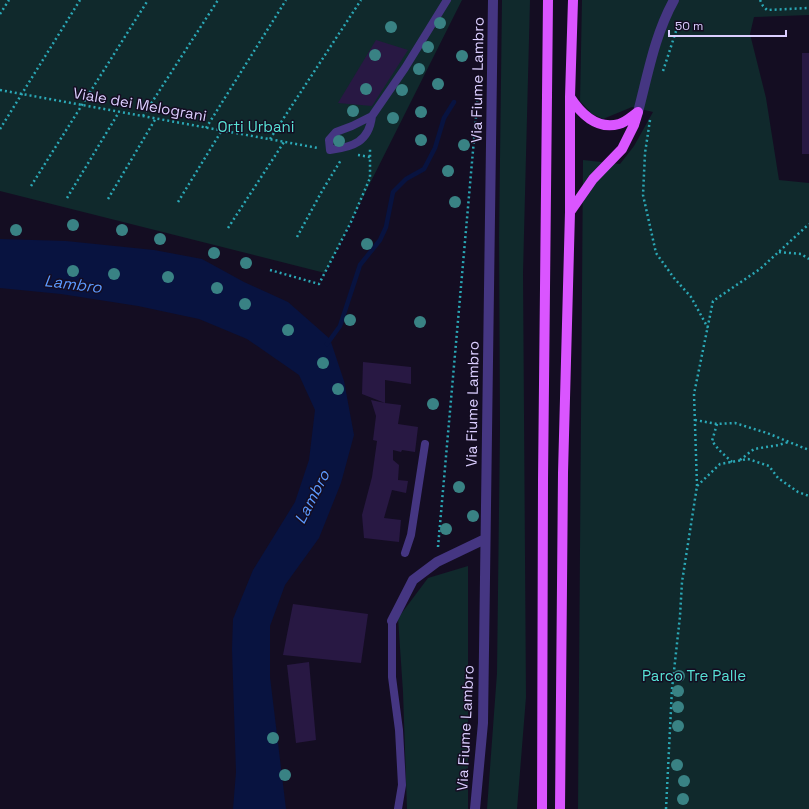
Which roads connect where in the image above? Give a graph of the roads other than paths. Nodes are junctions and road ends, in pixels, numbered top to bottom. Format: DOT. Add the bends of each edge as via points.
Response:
graph roads {
  1 [pos="447,0"];
  2 [pos="493,0"];
  3 [pos="548,0"];
  4 [pos="573,0"];
  5 [pos="674,0"];
  6 [pos="570,97"];
  7 [pos="638,112"];
  8 [pos="372,116"];
  9 [pos="570,212"];
  10 [pos="425,444"];
  11 [pos="485,539"];
  12 [pos="405,552"];
  13 [pos="392,621"];
  14 [pos="398,809"];
  15 [pos="475,809"];
  16 [pos="542,809"];
  17 [pos="560,809"];
  1 -- 8 [label="lane"];
  2 -- 11 [label="street, Via Fiume Lambro"];
  3 -- 16 [label="main road"];
  4 -- 6 [label="main road"];
  5 -- 7 [label="street" via="658,36"];
  6 -- 7 [label="main road" via="591,121 607,126 621,124"];
  6 -- 9 [label="main road"];
  7 -- 9 [label="main road" via="622,149 593,178"];
  8 -- 8 [label="lane" via="336,132 329,140 330,150 348,148 359,142 371,128"];
  9 -- 17 [label="main road" via="563,473"];
  10 -- 12 [label="lane" via="411,535"];
  11 -- 13 [label="street" via="437,562 413,580"];
  11 -- 15 [label="street, Via Fiume Lambro" via="483,723"];
  13 -- 14 [label="lane" via="392,677 399,730 402,785"];
}
